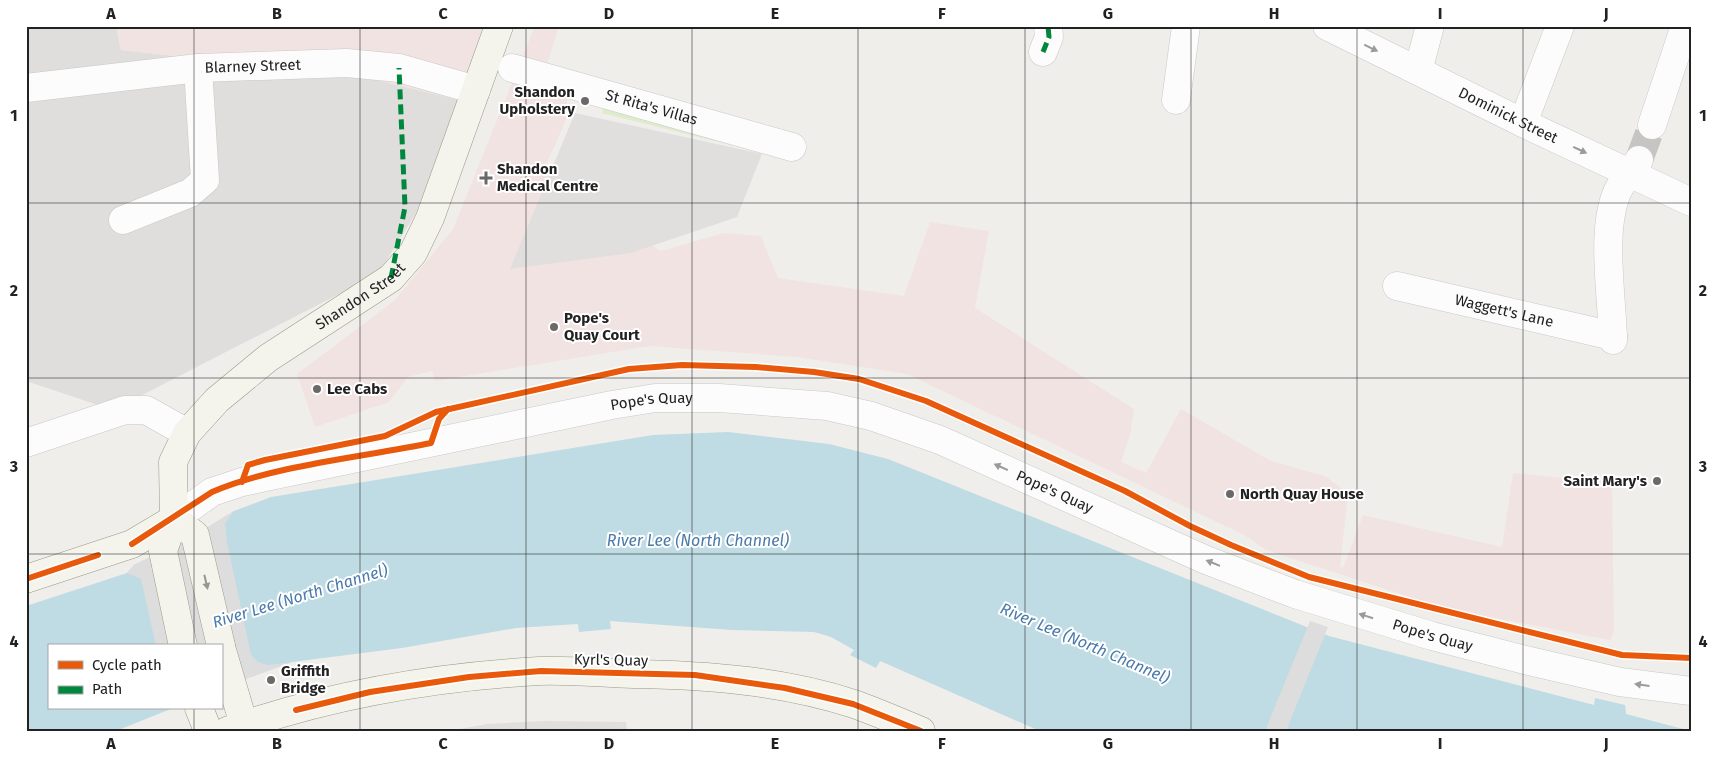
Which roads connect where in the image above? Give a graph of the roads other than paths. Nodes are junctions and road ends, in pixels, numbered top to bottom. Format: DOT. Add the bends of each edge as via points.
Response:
graph roads {
  1 [pos="499,26"];
  2 [pos="1186,26"];
  3 [pos="1327,26"];
  4 [pos="1430,26"];
  5 [pos="1560,26"];
  6 [pos="1685,26"];
  7 [pos="198,68"];
  8 [pos="512,68"];
  9 [pos="1418,71"];
  10 [pos="26,88"];
  11 [pos="476,90"];
  12 [pos="1176,100"];
  13 [pos="1523,123"];
  14 [pos="1652,125"];
  15 [pos="792,147"];
  16 [pos="1636,167"];
  17 [pos="1690,199"];
  18 [pos="124,220"];
  19 [pos="1396,286"];
  20 [pos="187,433"];
  21 [pos="26,443"];
  22 [pos="174,519"];
  23 [pos="26,579"];
  24 [pos="183,644"];
  25 [pos="221,644"];
  26 [pos="222,649"];
  27 [pos="1691,691"];
  28 [pos="200,710"];
  29 [pos="236,728"];
  30 [pos="908,728"];
  31 [pos="208,731"];
  1 -- 11 [label="main road, Shandon Street"];
  2 -- 12 [label="street"];
  3 -- 9 [label="street, Dominick Street, one-way"];
  4 -- 9 [label="street"];
  5 -- 13 [label="street"];
  6 -- 14 [label="street"];
  7 -- 10 [label="street, Blarney Street"];
  7 -- 11 [label="street, Blarney Street" via="356,64 399,68"];
  7 -- 18 [label="street" via="205,180 190,193"];
  8 -- 15 [label="street, St Rita's Villas"];
  9 -- 13 [label="street, Dominick Street"];
  11 -- 20 [label="main road, Shandon Street" via="430,218 414,253 391,278 268,358 217,400"];
  13 -- 16 [label="street, Dominick Street, one-way"];
  16 -- 17 [label="street, Dominick Street"];
  16 -- 19 [label="street, Waggett's Lane" via="1619,186 1608,219 1612,338"];
  20 -- 21 [label="street" via="146,410 125,410"];
  20 -- 22 [label="main road, Shandon Street" via="173,462"];
  22 -- 23 [label="main road" via="132,544"];
  22 -- 24 [label="main road" via="163,551"];
  22 -- 25 [label="main road, one-way" via="195,535"];
  27 -- 22 [label="street, Pope's Quay, one-way" via="1620,682 1525,660 1432,636 1295,594 1206,560 940,440 871,416 827,406 719,398 655,398 285,471 212,492"];
  26 -- 29 [label="main road" via="232,684"];
  28 -- 31 [label="main road"];
  29 -- 30 [label="main road, Kyrl's Quay" via="370,692 469,677 541,671 695,675 750,682 853,704"];
}
